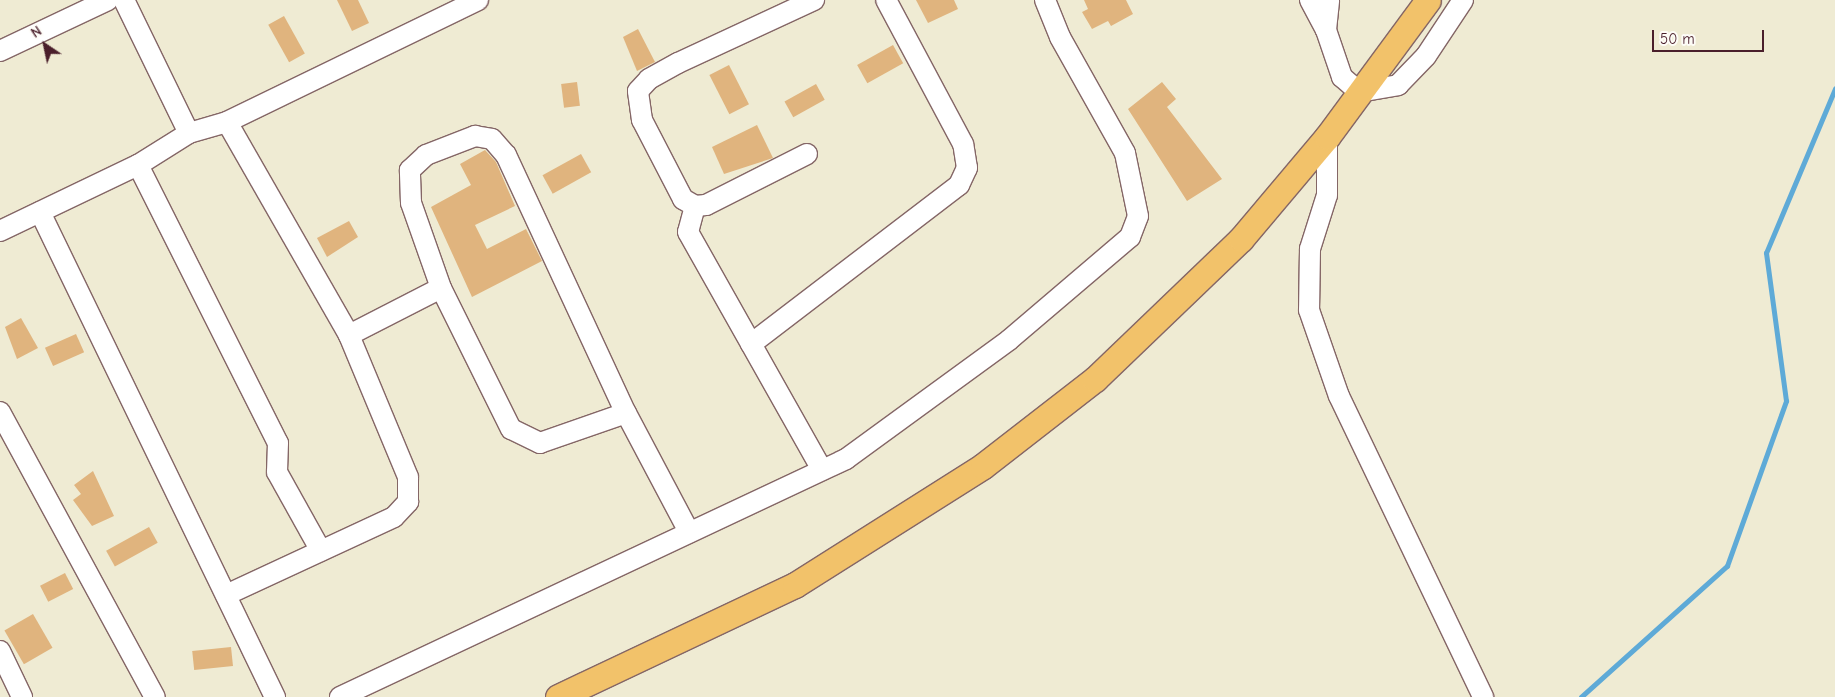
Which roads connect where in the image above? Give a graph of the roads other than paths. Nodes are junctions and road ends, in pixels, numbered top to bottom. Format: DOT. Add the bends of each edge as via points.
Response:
graph roads {
  1 [pos="110,0"];
  2 [pos="478,0"];
  3 [pos="814,0"];
  4 [pos="886,0"];
  5 [pos="1046,0"];
  6 [pos="1310,0"];
  7 [pos="1329,0"];
  8 [pos="1428,0"];
  9 [pos="1463,0"];
  10 [pos="1326,30"];
  11 [pos="0,52"];
  12 [pos="1359,92"];
  13 [pos="227,122"];
  14 [pos="189,134"];
  15 [pos="1327,137"];
  16 [pos="807,154"];
  17 [pos="138,165"];
  18 [pos="695,206"];
  19 [pos="40,212"];
  20 [pos="0,231"];
  21 [pos="441,288"];
  22 [pos="349,335"];
  23 [pos="751,344"];
  24 [pos="0,412"];
  25 [pos="626,412"];
  26 [pos="822,470"];
  27 [pos="690,532"];
  28 [pos="321,551"];
  29 [pos="226,595"];
  30 [pos="0,652"];
  31 [pos="22,697"];
  32 [pos="155,697"];
  33 [pos="275,697"];
  34 [pos="340,697"];
  35 [pos="558,697"];
  36 [pos="1483,697"];
  1 -- 11 [label="street"];
  1 -- 14 [label="street"];
  2 -- 13 [label="street"];
  3 -- 18 [label="street" via="678,63 649,79 638,91 642,120 682,199"];
  4 -- 23 [label="street" via="963,144 967,168 959,185"];
  5 -- 26 [label="street" via="1060,37 1125,153 1138,216 1130,238 1010,340 846,459"];
  6 -- 10 [label="street"];
  7 -- 10 [label="street"];
  8 -- 12 [label="main road"];
  9 -- 12 [label="street" via="1426,56 1398,85"];
  10 -- 12 [label="street" via="1342,78"];
  12 -- 15 [label="main road"];
  13 -- 14 [label="street"];
  13 -- 22 [label="street"];
  14 -- 17 [label="street"];
  15 -- 35 [label="main road" via="1241,239 1161,317 1095,379 983,466 795,585"];
  15 -- 36 [label="street" via="1327,195 1310,250 1309,310 1339,396"];
  16 -- 18 [label="street" via="706,205"];
  17 -- 19 [label="street"];
  17 -- 28 [label="street" via="278,443 277,472"];
  18 -- 23 [label="street" via="688,232"];
  19 -- 20 [label="street"];
  19 -- 29 [label="street"];
  21 -- 22 [label="street"];
  21 -- 25 [label="street" via="511,429 540,443"];
  21 -- 25 [label="street" via="411,203 410,170 426,155 475,136 492,138 506,155"];
  22 -- 28 [label="street" via="408,477 408,502 394,517"];
  23 -- 26 [label="street"];
  24 -- 32 [label="street"];
  25 -- 27 [label="street"];
  26 -- 27 [label="street"];
  27 -- 34 [label="street"];
  28 -- 29 [label="street"];
  29 -- 33 [label="street"];
  30 -- 31 [label="street"];
}
